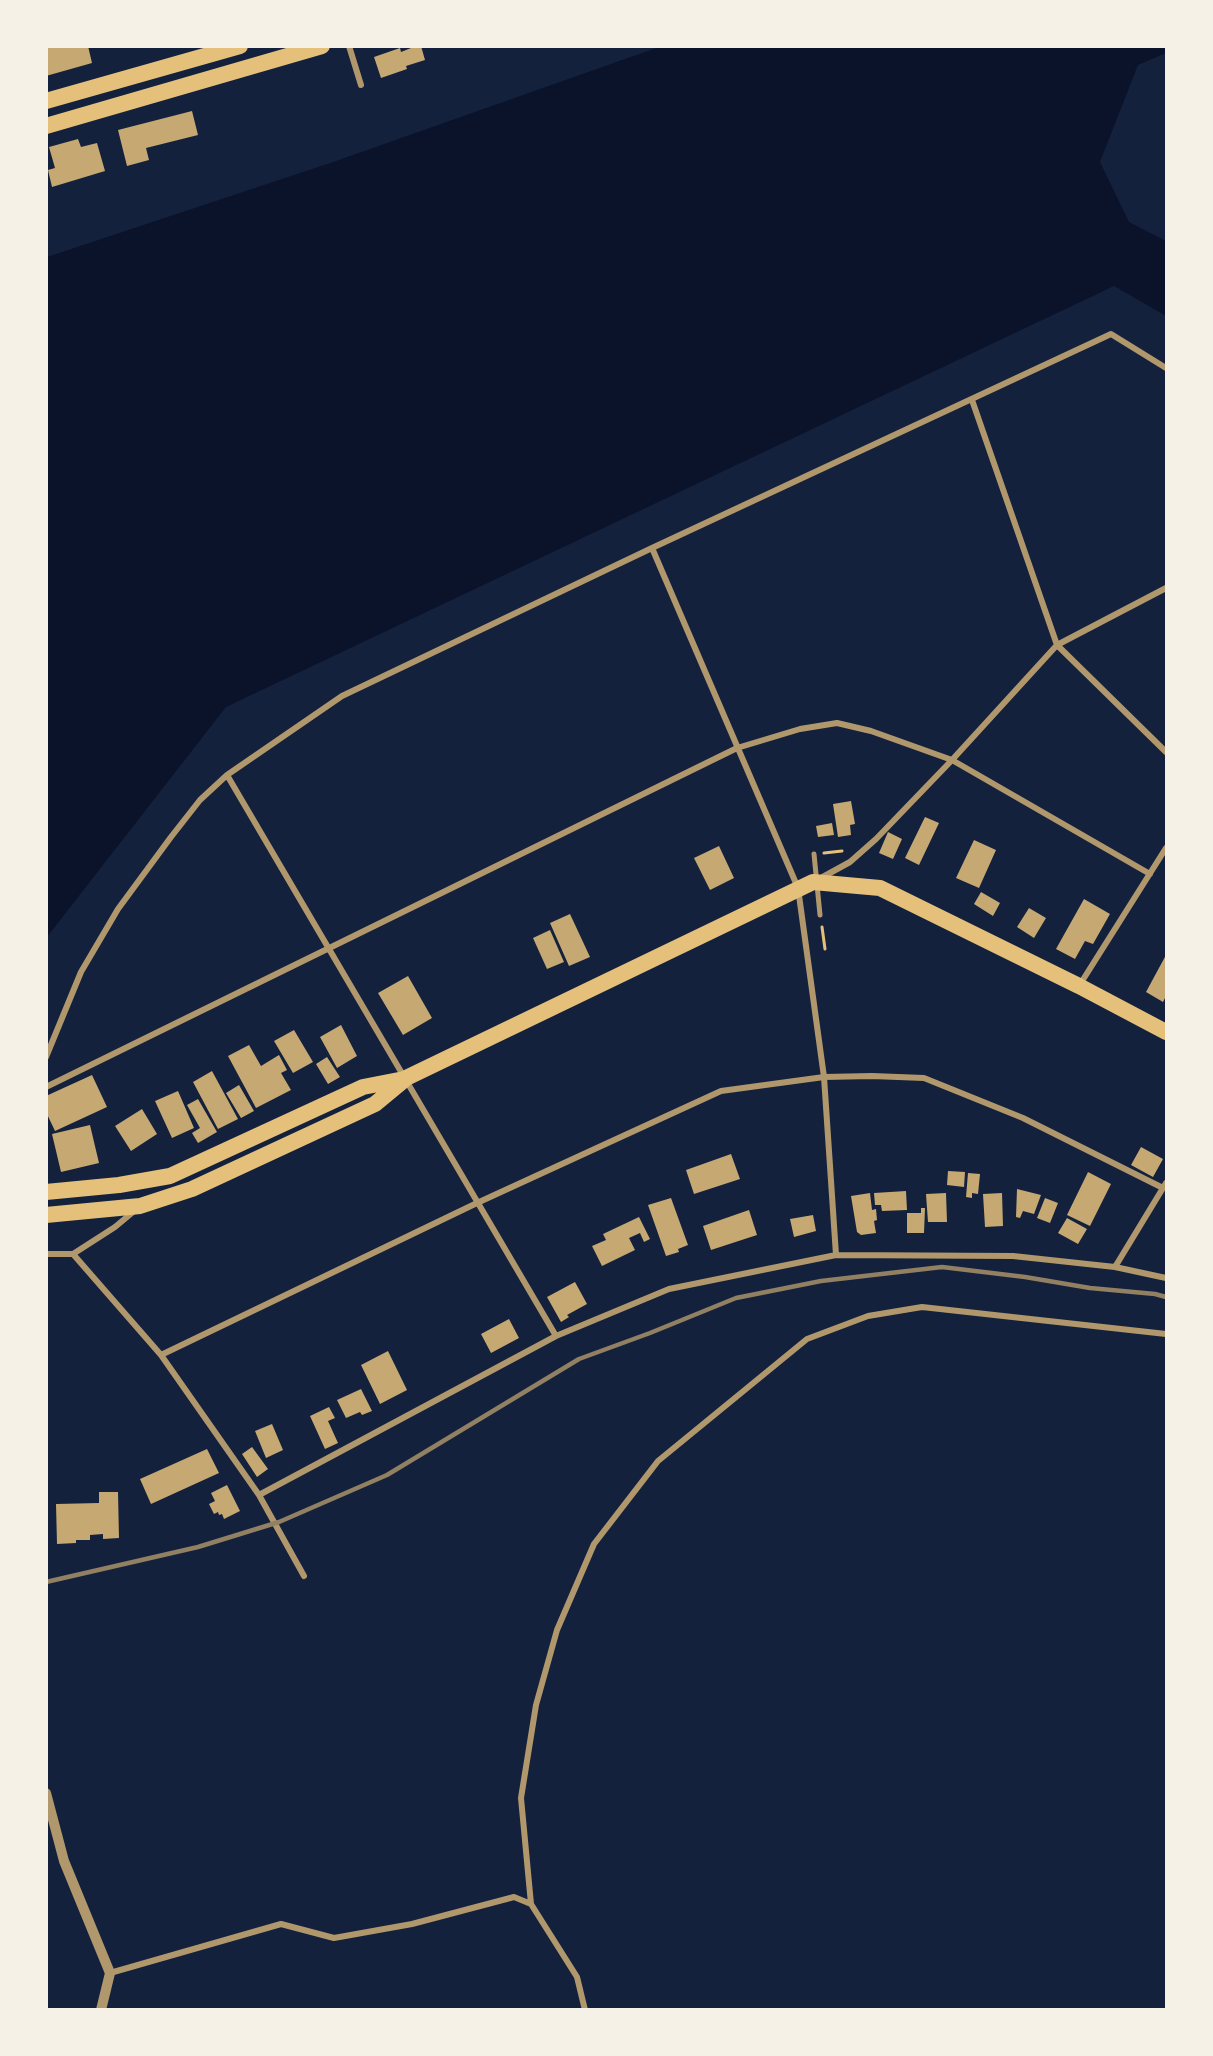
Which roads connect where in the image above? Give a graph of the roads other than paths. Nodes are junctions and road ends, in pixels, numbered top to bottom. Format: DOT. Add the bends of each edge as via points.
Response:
graph roads {
  1 [pos="240,46"];
  2 [pos="322,46"];
  3 [pos="349,46"];
  4 [pos="362,85"];
  5 [pos="46,101"];
  6 [pos="46,126"];
  7 [pos="1167,368"];
  8 [pos="972,400"];
  9 [pos="652,548"];
  10 [pos="1167,588"];
  11 [pos="1057,645"];
  12 [pos="737,748"];
  13 [pos="1167,752"];
  14 [pos="952,760"];
  15 [pos="226,775"];
  16 [pos="1167,848"];
  17 [pos="814,854"];
  18 [pos="1150,874"];
  19 [pos="805,885"];
  20 [pos="820,915"];
  21 [pos="328,949"];
  22 [pos="1079,986"];
  23 [pos="1167,1032"];
  24 [pos="46,1057"];
  25 [pos="824,1077"];
  26 [pos="404,1079"];
  27 [pos="46,1087"];
  28 [pos="1165,1185"];
  29 [pos="48,1192"];
  30 [pos="477,1203"];
  31 [pos="140,1206"];
  32 [pos="47,1215"];
  33 [pos="46,1254"];
  34 [pos="73,1254"];
  35 [pos="836,1255"];
  36 [pos="1114,1267"];
  37 [pos="1167,1278"];
  38 [pos="1167,1334"];
  39 [pos="556,1336"];
  40 [pos="161,1355"];
  41 [pos="259,1495"];
  42 [pos="304,1576"];
  43 [pos="46,1793"];
  44 [pos="531,1904"];
  45 [pos="110,1973"];
  46 [pos="101,2010"];
  47 [pos="585,2010"];
  1 -- 5 [label="highway"];
  2 -- 6 [label="highway"];
  3 -- 4 [label="street"];
  7 -- 8 [label="street" via="1111,334"];
  8 -- 9 [label="street"];
  8 -- 11 [label="street"];
  9 -- 12 [label="street"];
  9 -- 15 [label="street" via="342,696"];
  10 -- 11 [label="street"];
  11 -- 13 [label="street"];
  11 -- 14 [label="street"];
  12 -- 14 [label="street" via="800,729 837,723 871,730"];
  12 -- 19 [label="street"];
  12 -- 21 [label="street"];
  14 -- 18 [label="street"];
  14 -- 19 [label="street" via="850,862"];
  15 -- 21 [label="street"];
  15 -- 24 [label="street" via="193,809 118,909 81,972"];
  16 -- 18 [label="street"];
  17 -- 20 [label="street"];
  18 -- 22 [label="street"];
  19 -- 22 [label="highway" via="880,888"];
  19 -- 25 [label="street"];
  19 -- 26 [label="highway"];
  21 -- 26 [label="street"];
  21 -- 27 [label="street"];
  22 -- 23 [label="highway"];
  25 -- 28 [label="street" via="924,1078 1023,1118"];
  25 -- 30 [label="street" via="721,1091"];
  25 -- 35 [label="street"];
  26 -- 29 [label="highway" via="363,1087 170,1176"];
  26 -- 30 [label="street"];
  26 -- 31 [label="highway" via="375,1104 192,1189"];
  28 -- 36 [label="street"];
  30 -- 39 [label="street"];
  30 -- 40 [label="street"];
  31 -- 32 [label="highway"];
  31 -- 34 [label="street"];
  33 -- 34 [label="street"];
  34 -- 40 [label="street"];
  35 -- 36 [label="street" via="1013,1256"];
  35 -- 39 [label="street" via="669,1289"];
  36 -- 37 [label="street"];
  38 -- 44 [label="street" via="922,1307 868,1316 807,1339 658,1461 594,1544 557,1630 536,1705 521,1798"];
  39 -- 41 [label="street"];
  40 -- 41 [label="street"];
  41 -- 42 [label="street"];
  43 -- 45 [label="street" via="64,1861"];
  44 -- 45 [label="street" via="513,1897 411,1924 333,1938 281,1924"];
  44 -- 47 [label="street" via="577,1977"];
  45 -- 46 [label="street"];
}
